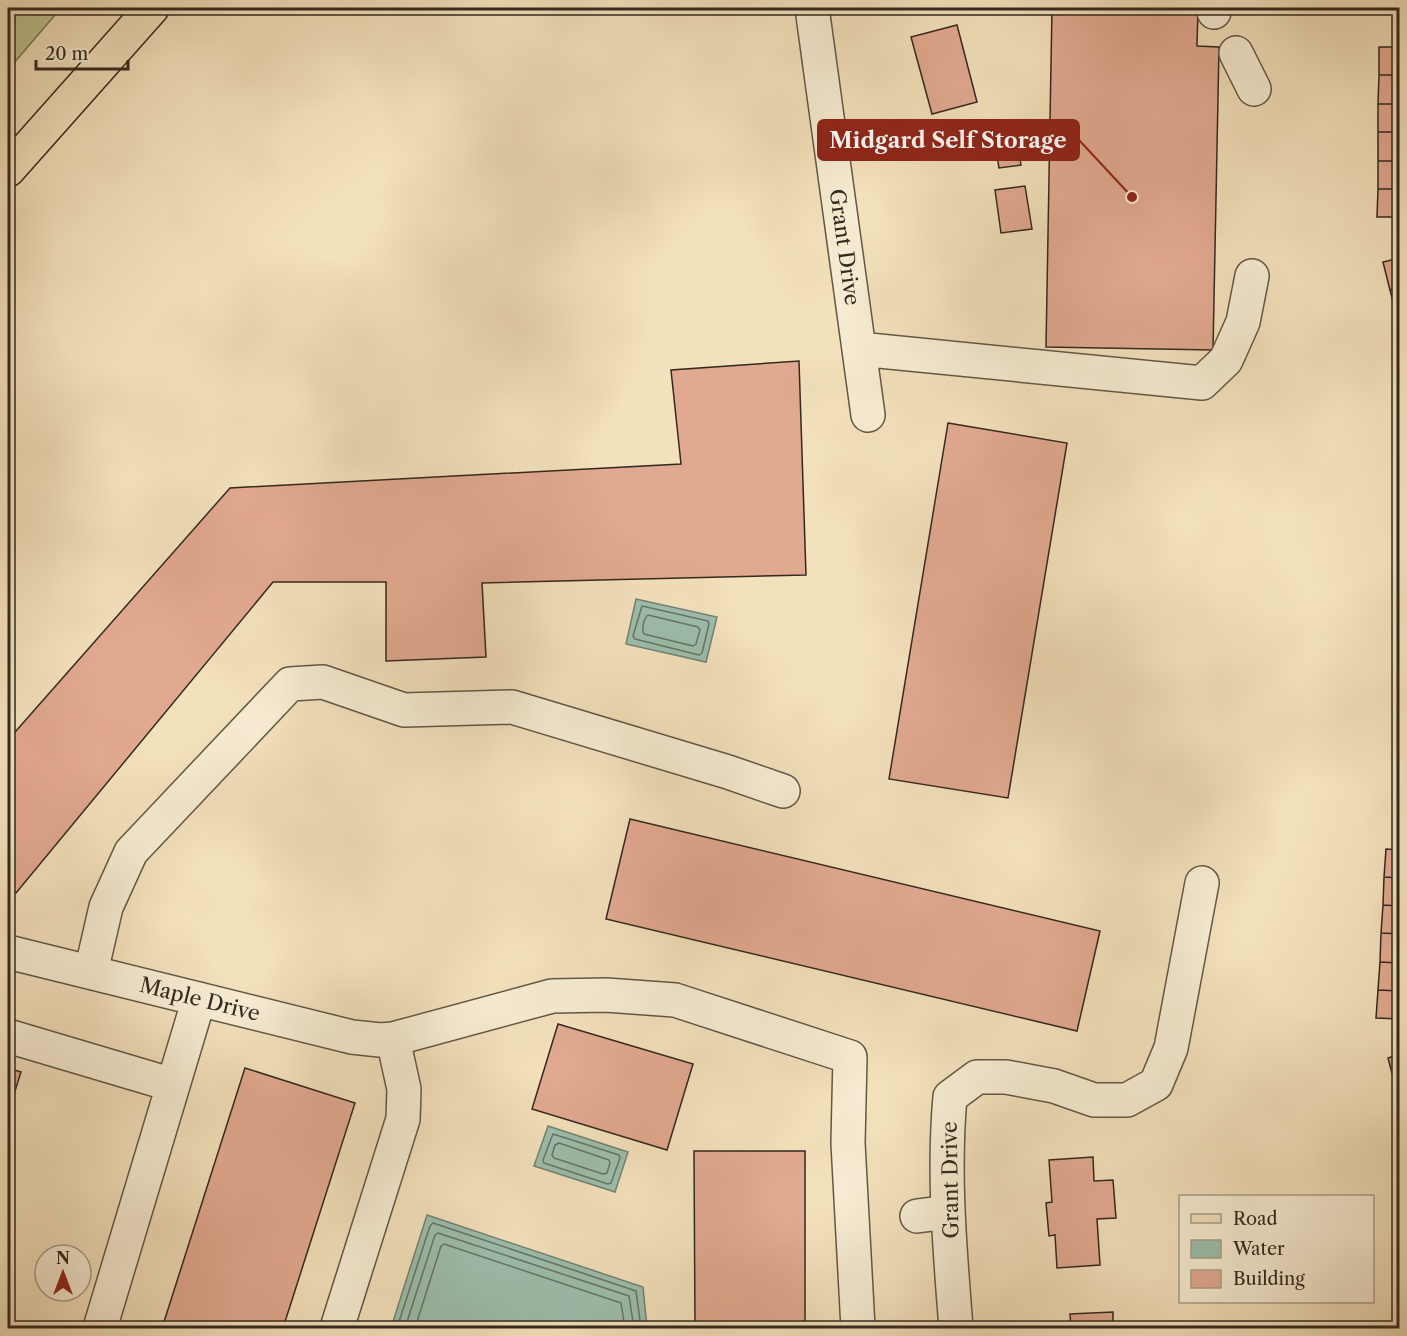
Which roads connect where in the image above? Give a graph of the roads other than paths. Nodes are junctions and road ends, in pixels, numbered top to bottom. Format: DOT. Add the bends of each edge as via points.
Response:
graph roads {
  1 [pos="152,8"];
  2 [pos="812,8"];
  3 [pos="1236,53"];
  4 [pos="1254,90"];
  5 [pos="8,170"];
  6 [pos="1251,276"];
  7 [pos="859,349"];
  8 [pos="868,415"];
  9 [pos="783,791"];
  10 [pos="1202,883"];
  11 [pos="8,952"];
  12 [pos="91,972"];
  13 [pos="199,999"];
  14 [pos="8,1036"];
  15 [pos="393,1039"];
  16 [pos="173,1085"];
  17 [pos="100,1329"];
  18 [pos="337,1329"];
  19 [pos="858,1329"];
  20 [pos="956,1329"];
  1 -- 5 [label="main road"];
  2 -- 7 [label="street, Grant Drive"];
  3 -- 4 [label="street"];
  6 -- 7 [label="street" via="1243,322 1226,360 1202,383"];
  7 -- 8 [label="street, Grant Drive"];
  9 -- 12 [label="street" via="512,707 404,710 323,682 290,684 131,852 106,907"];
  10 -- 20 [label="street, Grant Drive" via="1171,1048 1156,1084 1127,1100 1095,1100 1054,1086 1006,1077 977,1077 950,1097 932,1214"];
  11 -- 12 [label="street, Maple Drive"];
  12 -- 13 [label="street, Maple Drive"];
  13 -- 15 [label="street, Maple Drive" via="351,1037"];
  13 -- 16 [label="street"];
  14 -- 16 [label="street"];
  15 -- 18 [label="street" via="404,1089 403,1119"];
  15 -- 19 [label="street, Maple Drive" via="552,996 606,995 675,1000 850,1057 848,1143"];
  16 -- 17 [label="street"];
}
